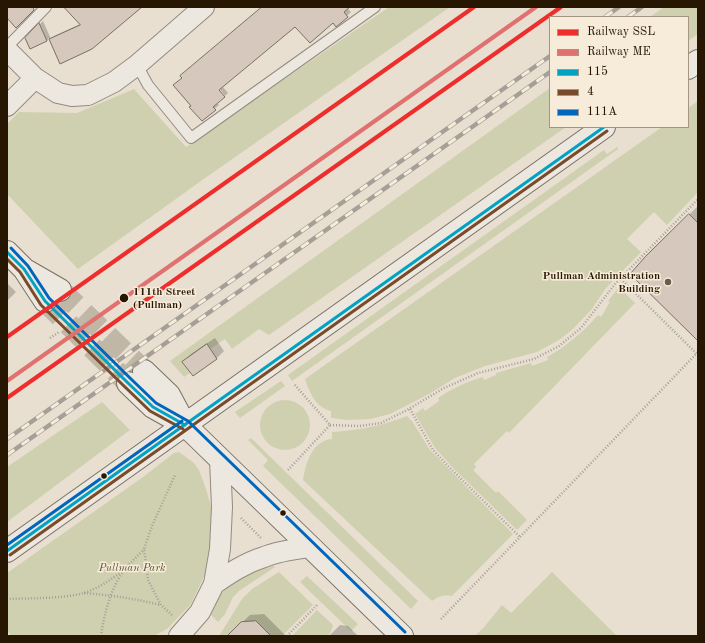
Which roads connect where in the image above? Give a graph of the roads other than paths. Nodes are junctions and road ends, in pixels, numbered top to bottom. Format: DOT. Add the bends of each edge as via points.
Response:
graph roads {
  1 [pos="46,7"];
  2 [pos="204,7"];
  3 [pos="375,7"];
  4 [pos="7,49"];
  5 [pos="698,61"];
  6 [pos="137,65"];
  7 [pos="689,67"];
  8 [pos="35,78"];
  9 [pos="7,106"];
  10 [pos="603,128"];
  11 [pos="7,252"];
  12 [pos="53,296"];
  13 [pos="136,377"];
  14 [pos="185,425"];
  15 [pos="220,459"];
  16 [pos="310,547"];
  17 [pos="7,551"];
  18 [pos="214,584"];
  19 [pos="178,628"];
  20 [pos="402,636"];
  1 -- 4 [label="lane"];
  2 -- 6 [label="street"];
  3 -- 6 [label="lane" via="191,138 148,85"];
  4 -- 8 [label="street"];
  5 -- 7 [label="street"];
  6 -- 8 [label="street" via="114,82 88,95 72,96 58,93"];
  8 -- 9 [label="street"];
  10 -- 14 [label="street"];
  11 -- 12 [label="street"];
  13 -- 14 [label="street" via="153,407"];
  14 -- 15 [label="street"];
  14 -- 17 [label="street"];
  15 -- 16 [label="street"];
  15 -- 18 [label="street" via="220,549"];
  16 -- 18 [label="street" via="264,556 237,568"];
  16 -- 20 [label="street"];
  18 -- 19 [label="street" via="200,612"];
}
